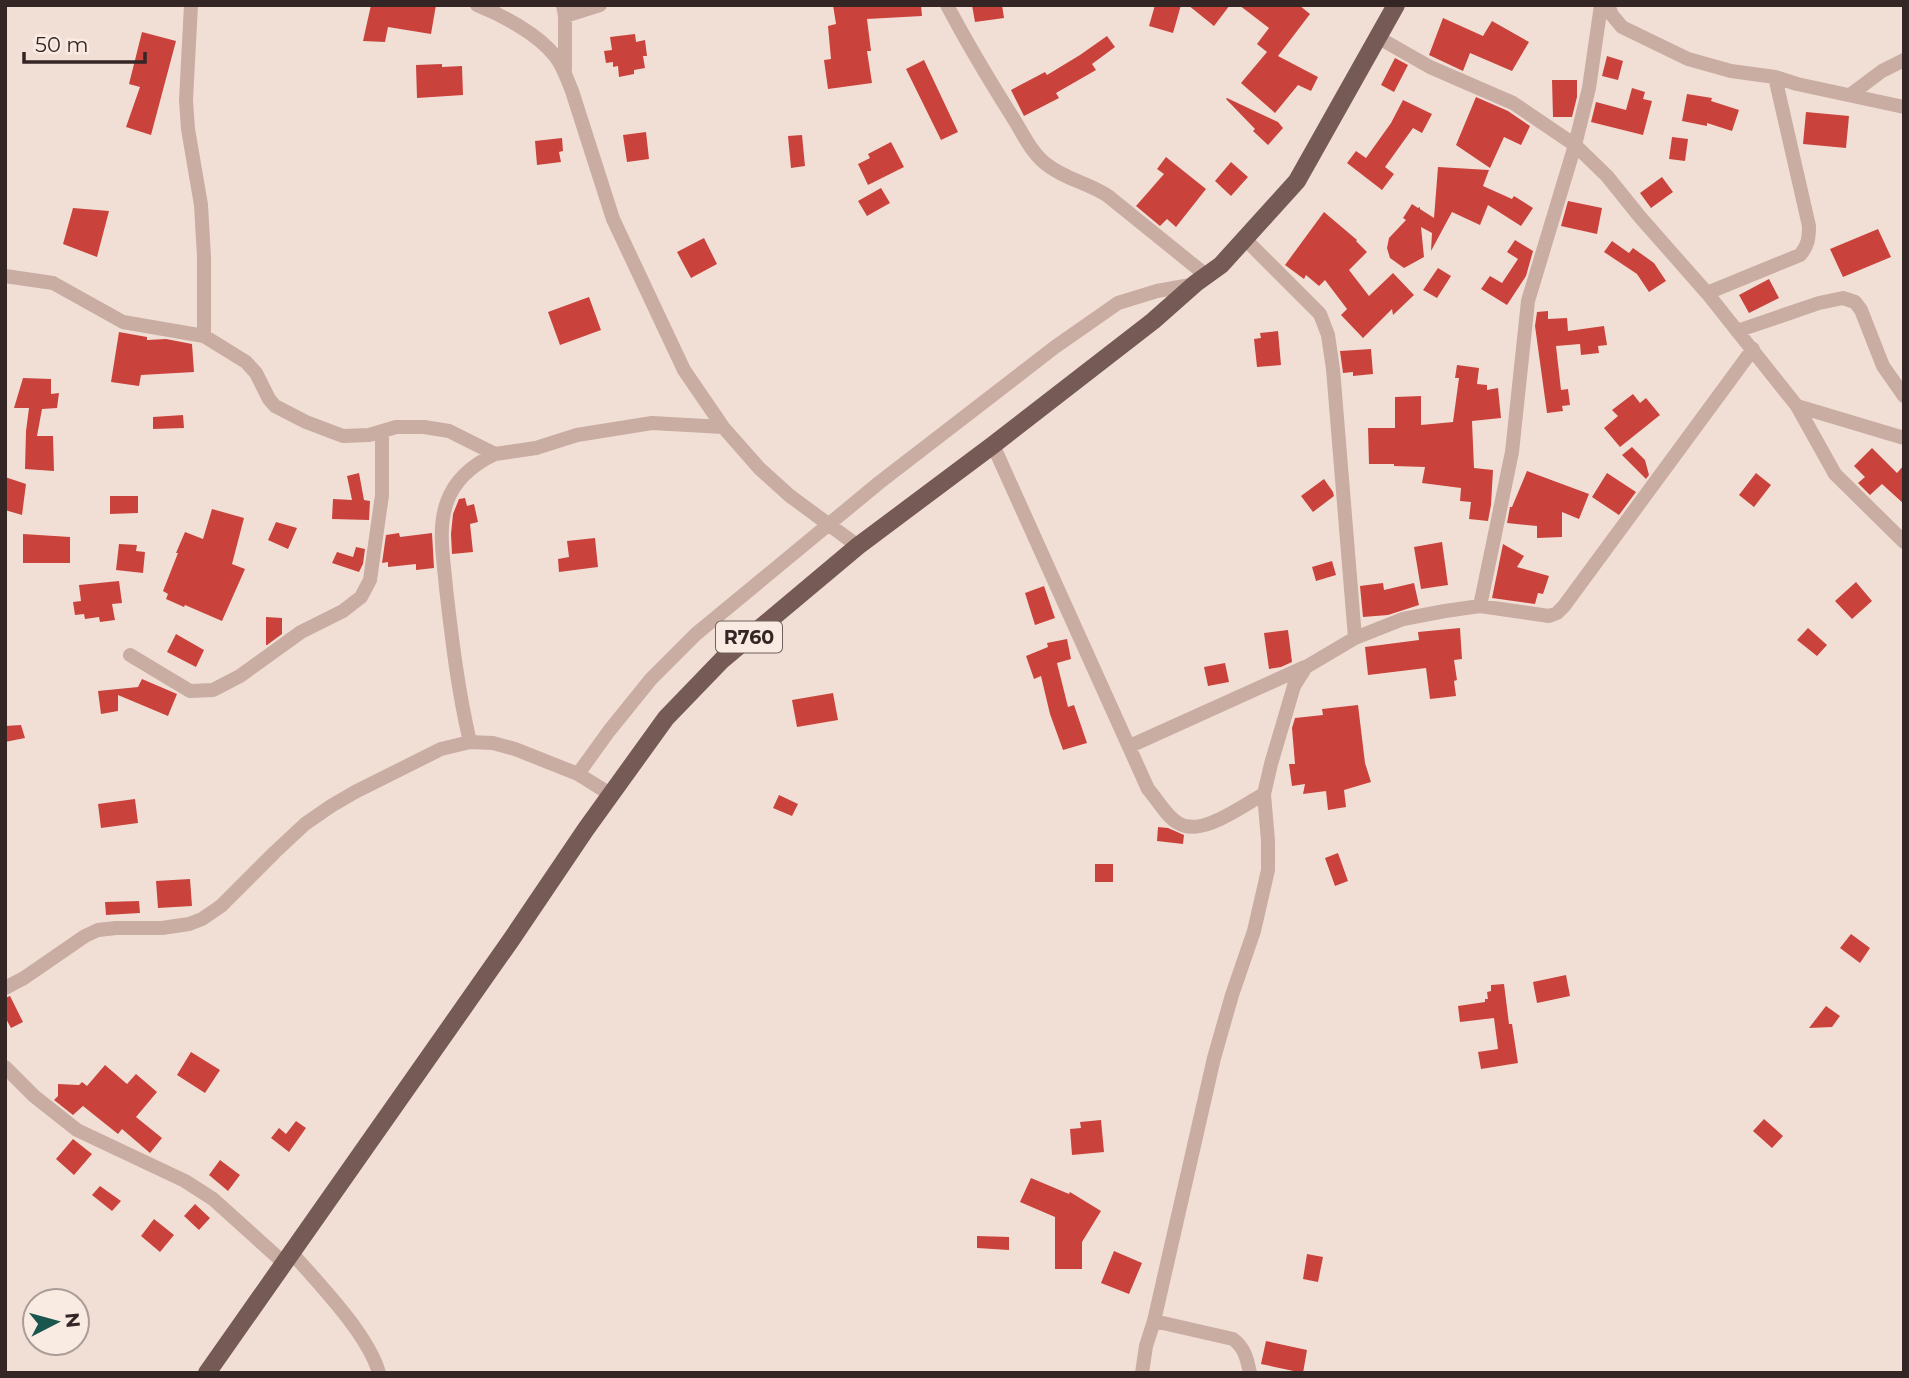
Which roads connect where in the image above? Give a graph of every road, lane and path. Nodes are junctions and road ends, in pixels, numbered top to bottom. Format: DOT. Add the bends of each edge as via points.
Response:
graph roads {
  1 [pos="191,5"];
  2 [pos="477,5"];
  3 [pos="600,5"];
  4 [pos="947,5"];
  5 [pos="1396,5"];
  6 [pos="1601,5"];
  7 [pos="1608,5"];
  8 [pos="564,11"];
  9 [pos="1379,38"];
  10 [pos="1904,60"];
  11 [pos="565,73"];
  12 [pos="1775,78"];
  13 [pos="1850,95"];
  14 [pos="1904,107"];
  15 [pos="1574,145"];
  16 [pos="1245,239"];
  17 [pos="5,276"];
  18 [pos="1202,280"];
  19 [pos="1707,293"];
  20 [pos="1737,331"];
  21 [pos="204,336"];
  22 [pos="1753,349"];
  23 [pos="1904,396"];
  24 [pos="1797,406"];
  25 [pos="723,427"];
  26 [pos="382,431"];
  27 [pos="1904,438"];
  28 [pos="993,445"];
  29 [pos="495,454"];
  30 [pos="827,524"];
  31 [pos="1904,542"];
  32 [pos="858,546"];
  33 [pos="1480,606"];
  34 [pos="1355,638"];
  35 [pos="130,655"];
  36 [pos="1306,667"];
  37 [pos="470,742"];
  38 [pos="1130,746"];
  39 [pos="578,774"];
  40 [pos="610,794"];
  41 [pos="1264,794"];
  42 [pos="5,988"];
  43 [pos="5,1067"];
  44 [pos="288,1258"];
  45 [pos="1154,1321"];
  46 [pos="207,1373"];
  47 [pos="379,1373"];
  48 [pos="1142,1373"];
  49 [pos="1250,1373"];
  1 -- 21 [label="street" via="186,100 201,205"];
  2 -- 11 [label="street" via="538,40"];
  3 -- 8 [label="street"];
  4 -- 18 [label="street" via="1037,156 1047,166 1108,196"];
  5 -- 9 [label="main road, R760"];
  6 -- 15 [label="street" via="1589,88"];
  7 -- 12 [label="street" via="1622,27 1688,58"];
  8 -- 11 [label="street"];
  9 -- 15 [label="street" via="1430,67 1513,103"];
  9 -- 16 [label="main road, R760" via="1297,181"];
  10 -- 13 [label="street"];
  11 -- 25 [label="street" via="613,219 684,370"];
  12 -- 13 [label="street"];
  12 -- 19 [label="street" via="1808,226 1806,248 1800,255"];
  13 -- 14 [label="street"];
  15 -- 19 [label="street" via="1607,176"];
  15 -- 33 [label="street" via="1528,301 1512,452"];
  16 -- 18 [label="main road, R760"];
  16 -- 34 [label="street" via="1320,314 1328,335"];
  17 -- 21 [label="street" via="53,283 123,323"];
  18 -- 28 [label="main road, R760"];
  18 -- 30 [label="street" via="1118,303"];
  19 -- 20 [label="street"];
  20 -- 22 [label="street"];
  20 -- 23 [label="street" via="1819,303 1843,298 1855,302 1883,366"];
  21 -- 26 [label="street" via="246,362 278,408 343,436"];
  22 -- 24 [label="street"];
  22 -- 33 [label="street" via="1560,611 1543,616"];
  24 -- 27 [label="street"];
  24 -- 31 [label="street" via="1835,474"];
  25 -- 29 [label="street" via="652,423"];
  25 -- 30 [label="street" via="759,468"];
  26 -- 29 [label="street" via="424,427 449,431"];
  26 -- 35 [label="street" via="382,495 370,580 361,597 213,691 190,691"];
  28 -- 32 [label="main road, R760"];
  28 -- 38 [label="street"];
  29 -- 37 [label="street" via="461,478 447,502 443,522 451,633"];
  30 -- 32 [label="street"];
  30 -- 39 [label="street" via="696,634 651,679"];
  32 -- 40 [label="main road, R760" via="722,660 666,718"];
  33 -- 34 [label="street" via="1403,619"];
  34 -- 36 [label="street"];
  36 -- 38 [label="street"];
  36 -- 41 [label="street" via="1294,686"];
  37 -- 39 [label="street" via="494,743"];
  37 -- 42 [label="street" via="441,750 331,806 305,824 202,919 162,928 97,930"];
  38 -- 41 [label="street" via="1149,789 1176,822 1189,828 1205,826"];
  39 -- 40 [label="street"];
  40 -- 44 [label="main road, R760"];
  41 -- 45 [label="street" via="1268,870 1214,1058"];
  43 -- 44 [label="street" via="77,1130 213,1199"];
  44 -- 46 [label="main road, R760"];
  44 -- 47 [label="street" via="328,1294 367,1345"];
  45 -- 48 [label="street"];
  45 -- 49 [label="street" via="1233,1339 1241,1345"];
}
